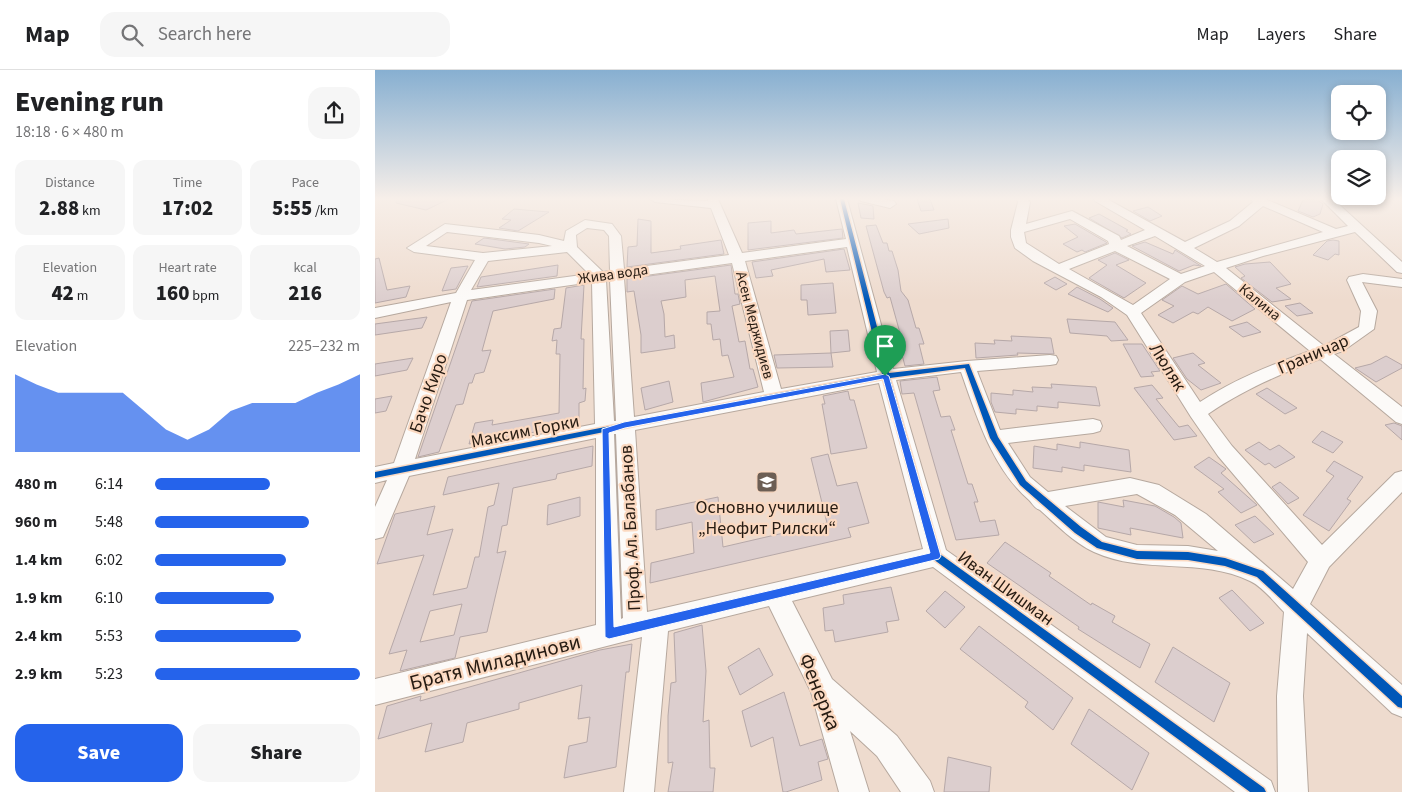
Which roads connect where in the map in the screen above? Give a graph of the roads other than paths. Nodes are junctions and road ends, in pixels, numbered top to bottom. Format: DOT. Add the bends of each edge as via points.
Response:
graph roads {
  1 [pos="438,233"];
  2 [pos="485,233"];
  3 [pos="571,233"];
  4 [pos="612,233"];
  5 [pos="727,233"];
  6 [pos="850,233"];
  7 [pos="1017,233"];
  8 [pos="1103,233"];
  9 [pos="1151,233"];
  10 [pos="1158,233"];
  11 [pos="1220,233"];
  12 [pos="1334,233"];
  13 [pos="1364,233"];
  14 [pos="852,242"];
  15 [pos="1116,246"];
  16 [pos="1184,247"];
  17 [pos="570,248"];
  18 [pos="483,257"];
  19 [pos="737,257"];
  20 [pos="1216,267"];
  21 [pos="1057,269"];
  22 [pos="1402,269"];
  23 [pos="608,274"];
  24 [pos="1180,279"];
  25 [pos="1402,283"];
  26 [pos="461,296"];
  27 [pos="1133,312"];
  28 [pos="375,313"];
  29 [pos="1323,353"];
  30 [pos="1050,360"];
  31 [pos="967,366"];
  32 [pos="885,376"];
  33 [pos="774,396"];
  34 [pos="1197,412"];
  35 [pos="1402,418"];
  36 [pos="624,425"];
  37 [pos="1093,426"];
  38 [pos="605,431"];
  39 [pos="995,438"];
  40 [pos="402,470"];
  41 [pos="375,475"];
  42 [pos="1402,479"];
  43 [pos="1042,502"];
  44 [pos="375,530"];
  45 [pos="936,556"];
  46 [pos="1321,560"];
  47 [pos="1259,574"];
  48 [pos="776,595"];
  49 [pos="1297,605"];
  50 [pos="646,625"];
  51 [pos="609,634"];
  52 [pos="823,689"];
  53 [pos="375,692"];
  54 [pos="1402,703"];
  55 [pos="639,792"];
  56 [pos="854,792"];
  57 [pos="919,792"];
  58 [pos="1259,792"];
  59 [pos="1293,792"];
  1 -- 18 [label="street" via="414,248"];
  2 -- 17 [label="street" via="539,239"];
  3 -- 17 [label="street, Проф. Ал. Балабанов"];
  4 -- 23 [label="street, Проф. Ал. Балабанов" via="615,236"];
  5 -- 19 [label="street, Асен Меджидиев"];
  6 -- 14 [label="street, Иван Шишман"];
  7 -- 21 [label="street, Люляк" via="1020,245"];
  8 -- 15 [label="street" via="1114,239"];
  9 -- 15 [label="street"];
  10 -- 16 [label="street"];
  11 -- 16 [label="street"];
  12 -- 20 [label="street"];
  13 -- 22 [label="street"];
  14 -- 19 [label="street, Жива вода"];
  14 -- 32 [label="street, Иван Шишман"];
  15 -- 21 [label="street"];
  15 -- 24 [label="street"];
  16 -- 20 [label="street, Калина"];
  17 -- 18 [label="street"];
  17 -- 23 [label="street"];
  18 -- 26 [label="street, Бачо Киро"];
  19 -- 23 [label="street, Жива вода"];
  19 -- 33 [label="street, Асен Меджидиев"];
  20 -- 24 [label="street"];
  20 -- 29 [label="street, Калина"];
  21 -- 27 [label="street, Люляк"];
  23 -- 26 [label="street, Жива вода"];
  23 -- 36 [label="street, Проф. Ал. Балабанов"];
  23 -- 38 [label="street, Проф. Ал. Балабанов"];
  24 -- 27 [label="street"];
  25 -- 29 [label="street, Граничар" via="1363,278 1354,280 1369,311 1366,329"];
  26 -- 28 [label="street, Жива вода"];
  26 -- 40 [label="street, Бачо Киро"];
  27 -- 34 [label="street, Люляк"];
  29 -- 34 [label="street, Граничар" via="1266,373 1232,389"];
  29 -- 35 [label="street, Калина"];
  30 -- 31 [label="street, Максим Горки"];
  31 -- 32 [label="street, Максим Горки"];
  31 -- 39 [label="street"];
  32 -- 33 [label="street, Максим Горки"];
  32 -- 45 [label="street, Иван Шишман"];
  33 -- 36 [label="street, Максим Горки"];
  34 -- 46 [label="street, Люляк" via="1225,450"];
  36 -- 38 [label="street, Максим Горки"];
  36 -- 50 [label="street, Проф. Ал. Балабанов"];
  37 -- 39 [label="street"];
  38 -- 40 [label="street, Максим Горки"];
  38 -- 51 [label="street, Проф. Ал. Балабанов"];
  39 -- 43 [label="street" via="1023,483"];
  40 -- 41 [label="street, Максим Горки"];
  40 -- 44 [label="street, Бачо Киро"];
  42 -- 46 [label="street"];
  43 -- 47 [label="street" via="1100,546 1137,556 1189,556 1225,562"];
  43 -- 47 [label="street" via="1135,486 1157,493 1204,526"];
  45 -- 48 [label="street, Братя Миладинови"];
  45 -- 58 [label="street, Иван Шишман"];
  46 -- 49 [label="street"];
  47 -- 49 [label="street"];
  48 -- 50 [label="street, Братя Миладинови"];
  48 -- 52 [label="street, Фенерка"];
  49 -- 54 [label="street"];
  49 -- 59 [label="street" via="1290,696"];
  50 -- 51 [label="street, Братя Миладинови"];
  50 -- 55 [label="street, Проф. Ал. Балабанов"];
  51 -- 53 [label="street, Братя Миладинови"];
  52 -- 56 [label="street, Фенерка"];
  52 -- 57 [label="street" via="887,746"];
}
